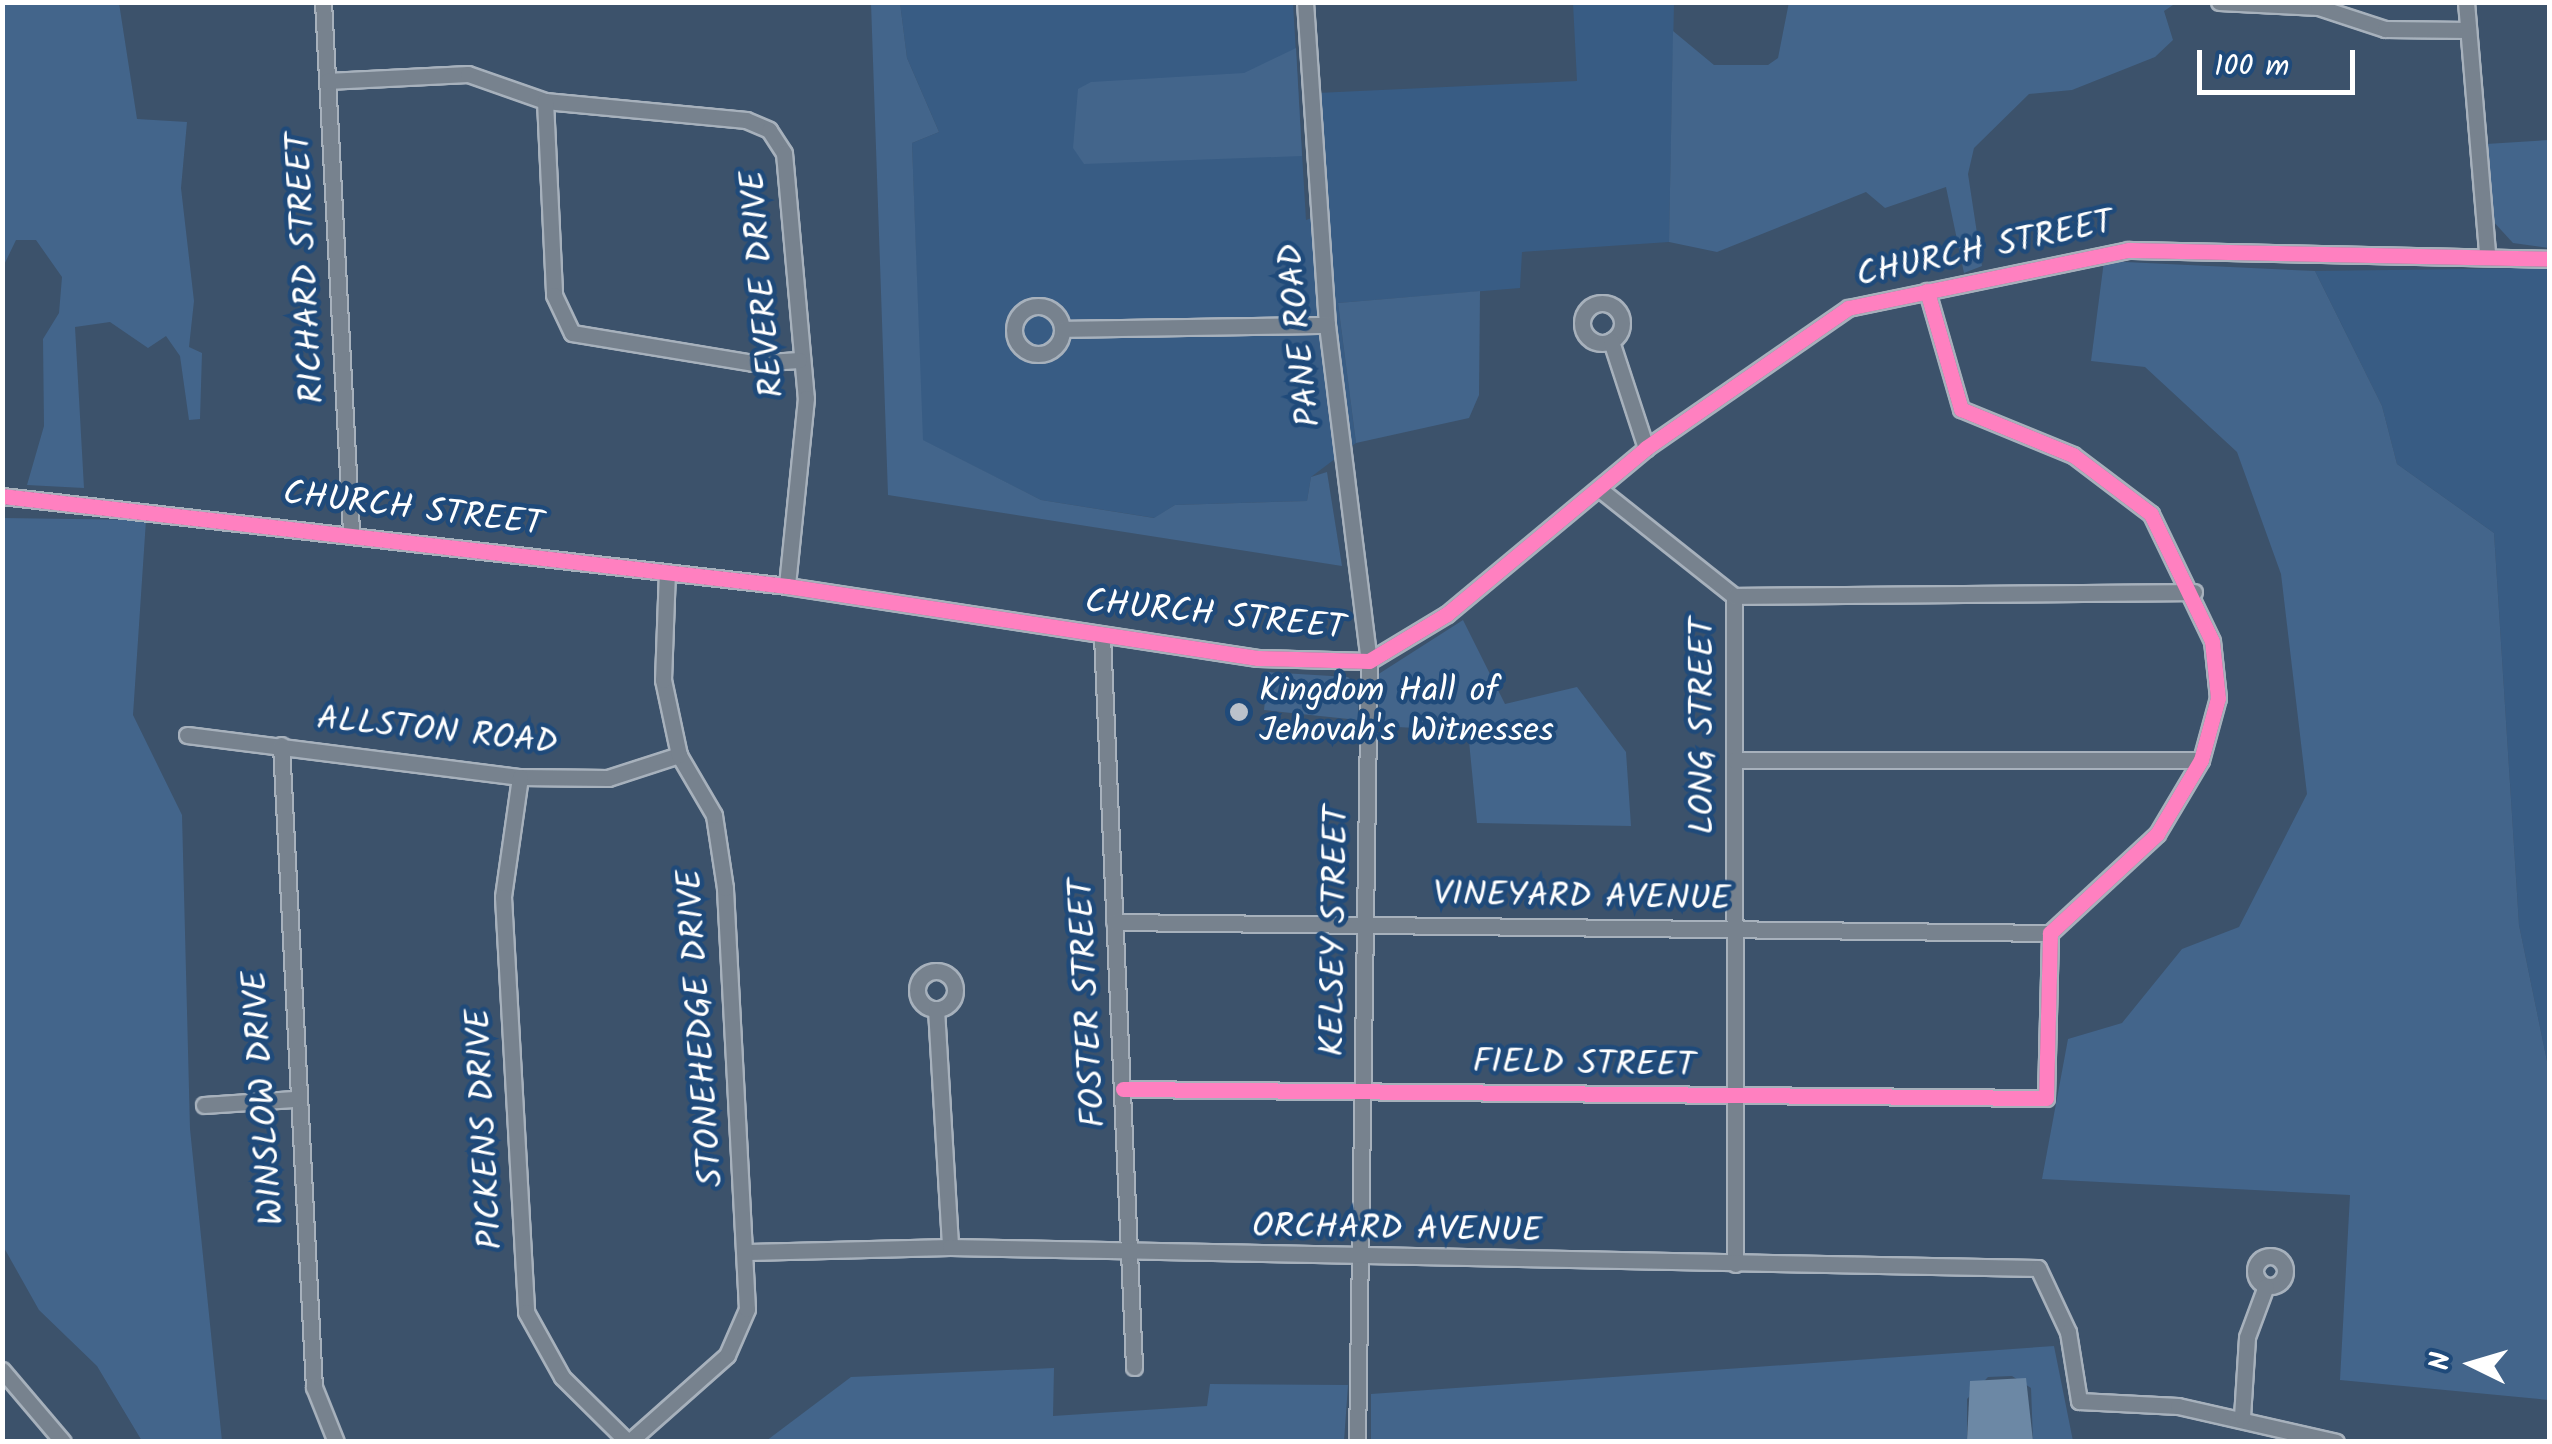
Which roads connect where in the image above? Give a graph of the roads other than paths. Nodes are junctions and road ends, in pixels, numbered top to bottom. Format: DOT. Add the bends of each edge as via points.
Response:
graph roads {
  1 [pos="324,2"];
  2 [pos="1305,2"];
  3 [pos="2219,2"];
  4 [pos="2466,2"];
  5 [pos="2468,30"];
  6 [pos="327,81"];
  7 [pos="545,101"];
  8 [pos="2487,252"];
  9 [pos="2550,259"];
  10 [pos="1927,291"];
  11 [pos="1327,325"];
  12 [pos="1062,329"];
  13 [pos="1611,341"];
  14 [pos="800,360"];
  15 [pos="1646,448"];
  16 [pos="1602,491"];
  17 [pos="9,496"];
  18 [pos="351,531"];
  19 [pos="667,572"];
  20 [pos="787,586"];
  21 [pos="2194,592"];
  22 [pos="1734,596"];
  23 [pos="1102,636"];
  24 [pos="1369,660"];
  25 [pos="186,735"];
  26 [pos="281,745"];
  27 [pos="679,755"];
  28 [pos="1734,760"];
  29 [pos="2201,760"];
  30 [pos="520,777"];
  31 [pos="1114,922"];
  32 [pos="1367,924"];
  33 [pos="1733,930"];
  34 [pos="2050,934"];
  35 [pos="936,1010"];
  36 [pos="1123,1089"];
  37 [pos="1363,1093"];
  38 [pos="1729,1096"];
  39 [pos="294,1098"];
  40 [pos="204,1105"];
  41 [pos="950,1246"];
  42 [pos="748,1252"];
  43 [pos="1132,1257"];
  44 [pos="1359,1260"];
  45 [pos="1735,1264"];
  46 [pos="2266,1286"];
  47 [pos="1134,1367"];
  48 [pos="2,1370"];
  49 [pos="2242,1417"];
  50 [pos="63,1442"];
  51 [pos="336,1442"];
  52 [pos="629,1442"];
  53 [pos="1358,1442"];
  54 [pos="2336,1442"];
  1 -- 6 [label="street, RICHARD STREET"];
  2 -- 11 [label="street, PANE ROAD"];
  3 -- 5 [label="street" via="2318,7 2385,29"];
  4 -- 5 [label="street"];
  5 -- 8 [label="street"];
  6 -- 7 [label="street, REVERE DRIVE" via="424,70"];
  6 -- 18 [label="street, RICHARD STREET"];
  7 -- 14 [label="street, REVERE DRIVE" via="746,120 769,130 784,154"];
  7 -- 14 [label="street" via="554,295 572,333 753,363"];
  8 -- 9 [label="street, CHURCH STREET"];
  8 -- 10 [label="street, CHURCH STREET" via="2128,250"];
  10 -- 15 [label="street, CHURCH STREET" via="1848,308"];
  10 -- 21 [label="street" via="1961,408 2073,454 2152,514"];
  11 -- 12 [label="street"];
  11 -- 24 [label="street, PANE ROAD"];
  13 -- 15 [label="street"];
  14 -- 20 [label="street, REVERE DRIVE" via="807,436"];
  15 -- 16 [label="street, CHURCH STREET"];
  16 -- 22 [label="street, LONG STREET"];
  16 -- 24 [label="street, CHURCH STREET" via="1447,614"];
  17 -- 18 [label="street, CHURCH STREET"];
  18 -- 19 [label="street, CHURCH STREET"];
  19 -- 20 [label="street, CHURCH STREET"];
  19 -- 27 [label="street, STONEHEDGE DRIVE" via="663,680"];
  20 -- 23 [label="street, CHURCH STREET"];
  21 -- 22 [label="street"];
  21 -- 29 [label="street" via="2212,641 2218,698"];
  22 -- 28 [label="street, LONG STREET"];
  23 -- 24 [label="street, CHURCH STREET"];
  23 -- 31 [label="street, FOSTER STREET"];
  24 -- 32 [label="street, KELSEY STREET"];
  25 -- 26 [label="street, ALLSTON ROAD"];
  26 -- 30 [label="street, ALLSTON ROAD"];
  26 -- 39 [label="street, WINSLOW DRIVE"];
  27 -- 30 [label="street, ALLSTON ROAD" via="608,778"];
  27 -- 42 [label="street, STONEHEDGE DRIVE" via="714,815 725,888"];
  28 -- 29 [label="street"];
  28 -- 33 [label="street, LONG STREET"];
  29 -- 34 [label="street" via="2157,834"];
  30 -- 52 [label="street, PICKENS DRIVE" via="503,897 526,1312 562,1377"];
  31 -- 32 [label="street, VINEYARD AVENUE"];
  31 -- 36 [label="street, FOSTER STREET"];
  32 -- 33 [label="street, VINEYARD AVENUE"];
  32 -- 37 [label="street, KELSEY STREET"];
  33 -- 34 [label="street, VINEYARD AVENUE"];
  33 -- 38 [label="street, LONG STREET"];
  34 -- 38 [label="street, FIELD STREET" via="2046,1098"];
  35 -- 41 [label="street"];
  36 -- 37 [label="street, FIELD STREET"];
  36 -- 43 [label="street, FOSTER STREET"];
  37 -- 38 [label="street, FIELD STREET"];
  37 -- 44 [label="street, KELSEY STREET"];
  38 -- 45 [label="street, LONG STREET"];
  39 -- 40 [label="street"];
  39 -- 51 [label="street, WINSLOW DRIVE" via="314,1387"];
  41 -- 42 [label="street, ORCHARD AVENUE"];
  41 -- 43 [label="street, ORCHARD AVENUE"];
  42 -- 52 [label="street, STONEHEDGE DRIVE" via="747,1310 727,1355"];
  43 -- 44 [label="street, ORCHARD AVENUE"];
  43 -- 47 [label="street, FOSTER STREET"];
  44 -- 45 [label="street, ORCHARD AVENUE"];
  44 -- 53 [label="street, KELSEY STREET"];
  45 -- 49 [label="street, ORCHARD AVENUE" via="2044,1270 2074,1355 2076,1396 2089,1405"];
  46 -- 49 [label="street" via="2246,1337"];
  48 -- 50 [label="street"];
  49 -- 54 [label="street"];
}
